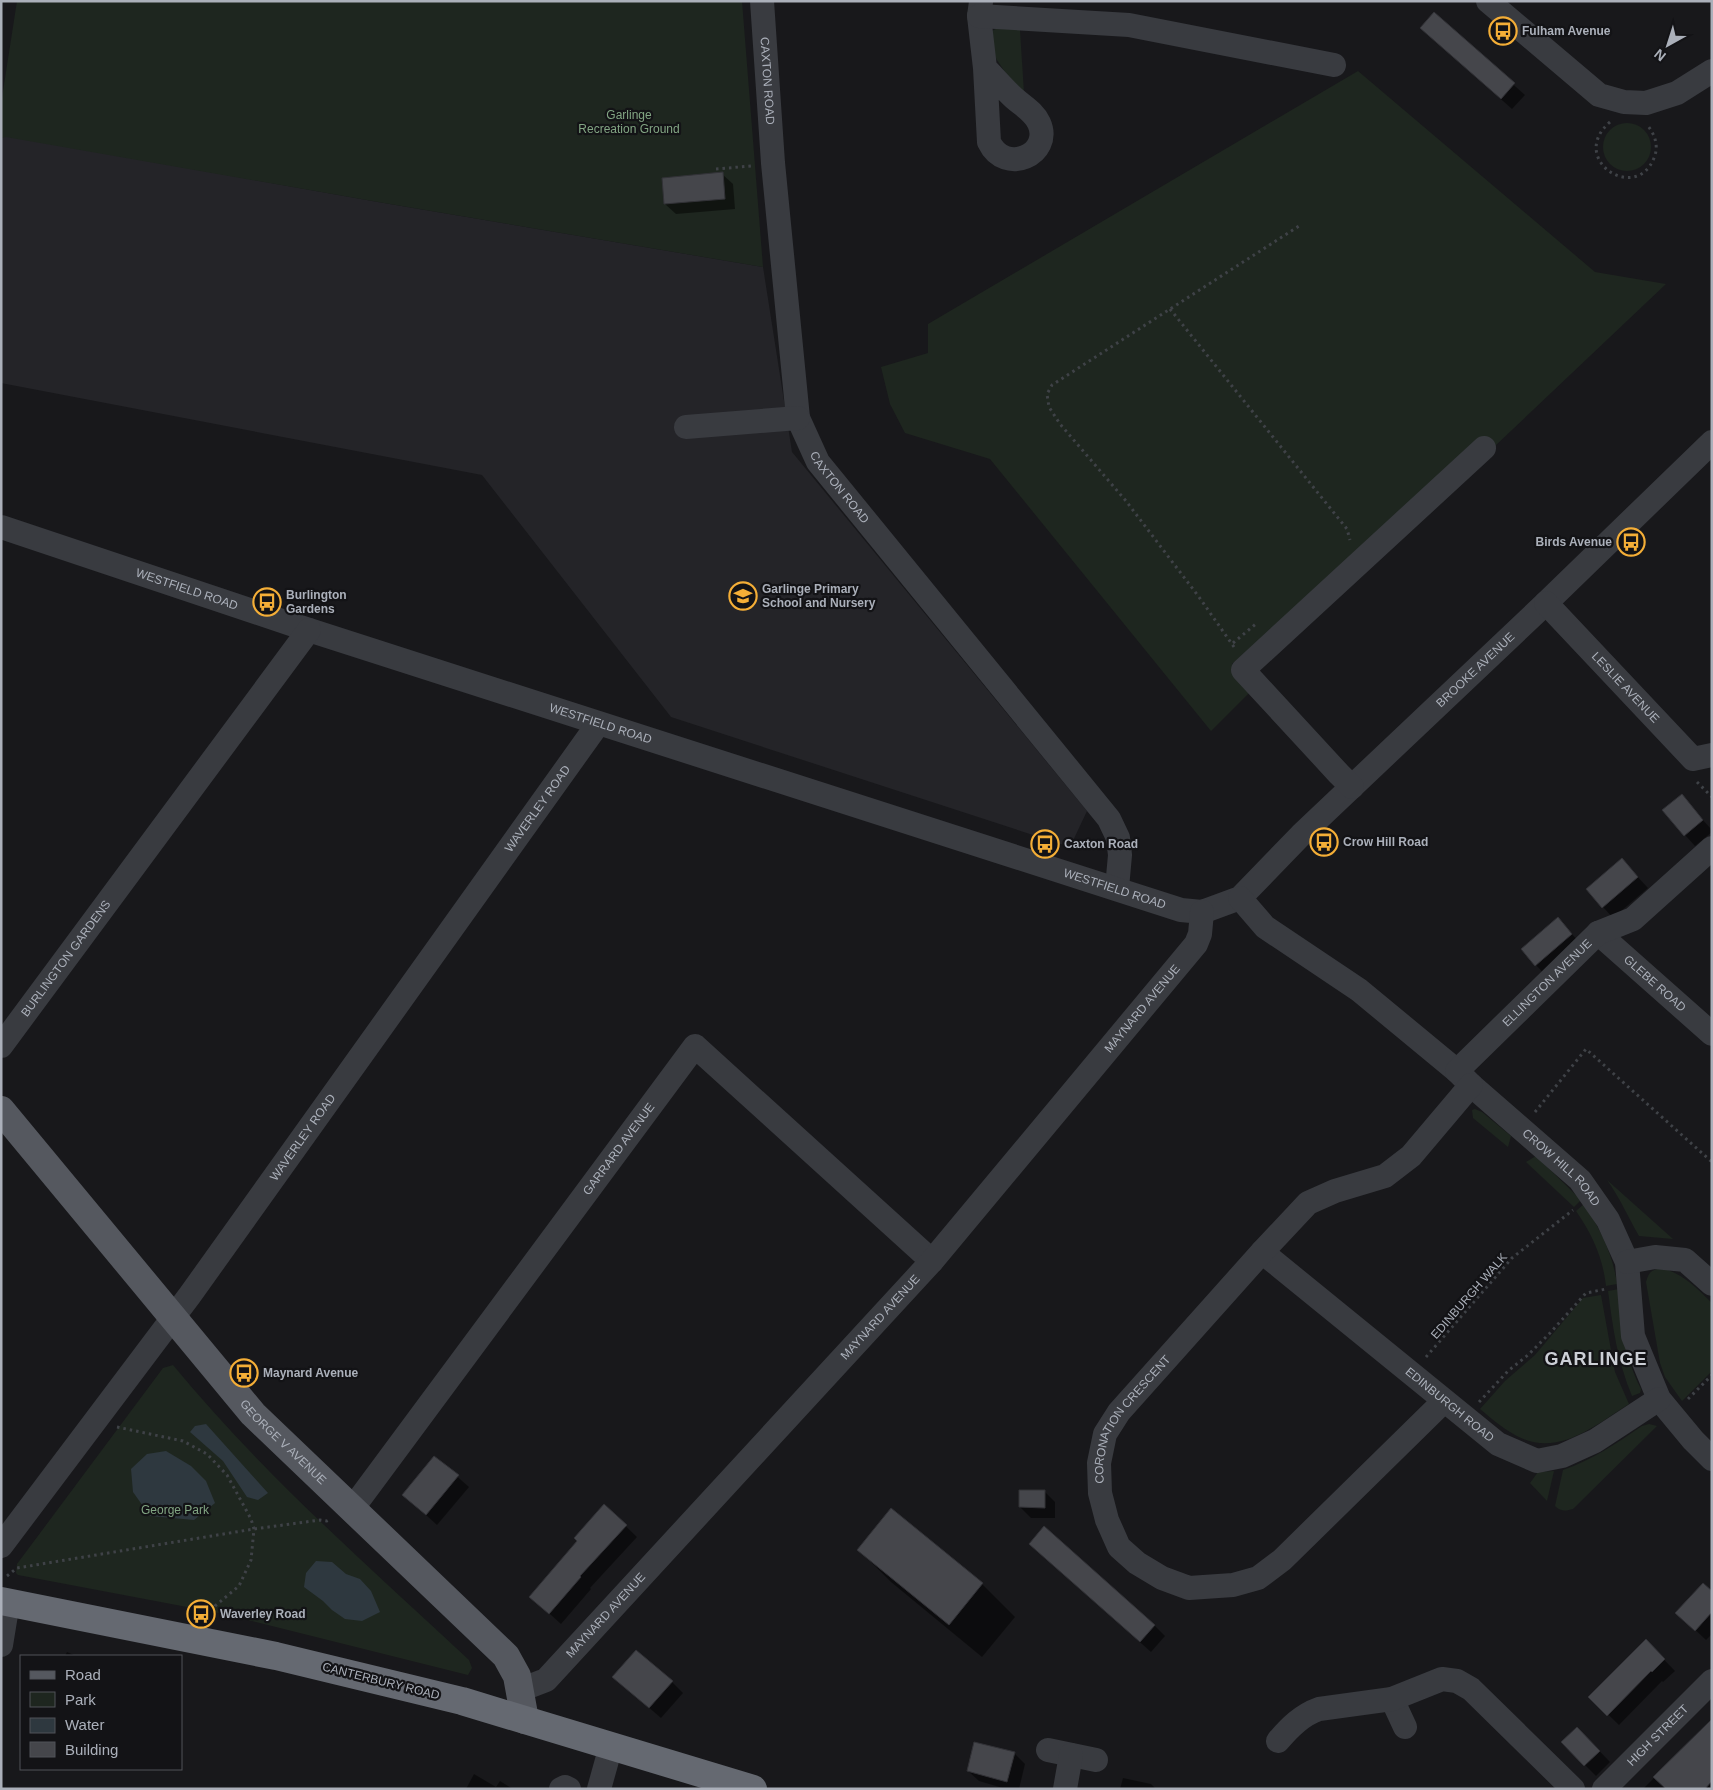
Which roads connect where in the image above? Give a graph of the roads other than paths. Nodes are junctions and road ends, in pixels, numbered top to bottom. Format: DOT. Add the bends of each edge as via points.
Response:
graph roads {
  1 [pos="762,1"];
  2 [pos="1488,1"];
  3 [pos="980,9"];
  4 [pos="1334,65"];
  5 [pos="985,68"];
  6 [pos="1712,71"];
  7 [pos="798,418"];
  8 [pos="686,427"];
  9 [pos="1712,442"];
  10 [pos="1484,448"];
  11 [pos="1,527"];
  12 [pos="1546,603"];
  13 [pos="309,630"];
  14 [pos="598,724"];
  15 [pos="1712,755"];
  16 [pos="1352,786"];
  17 [pos="1712,848"];
  18 [pos="1117,888"];
  19 [pos="1240,898"];
  20 [pos="1202,912"];
  21 [pos="1598,933"];
  22 [pos="1712,1034"];
  23 [pos="1,1046"];
  24 [pos="1464,1078"];
  25 [pos="1,1110"];
  26 [pos="1262,1252"];
  27 [pos="932,1261"];
  28 [pos="1628,1273"];
  29 [pos="1712,1284"];
  30 [pos="172,1317"];
  31 [pos="1444,1401"];
  32 [pos="1666,1407"];
  33 [pos="1712,1460"];
  34 [pos="352,1509"];
  35 [pos="1,1546"];
  36 [pos="6,1593"];
  37 [pos="1,1645"];
  38 [pos="1712,1681"];
  39 [pos="520,1690"];
  40 [pos="1392,1699"];
  41 [pos="525,1720"];
  42 [pos="1405,1727"];
  43 [pos="1278,1741"];
  44 [pos="611,1746"];
  45 [pos="1048,1750"];
  46 [pos="1071,1755"];
  47 [pos="1096,1760"];
  48 [pos="561,1789"];
  49 [pos="569,1789"];
  50 [pos="599,1789"];
  51 [pos="753,1789"];
  52 [pos="1065,1789"];
  53 [pos="1573,1789"];
  54 [pos="1604,1789"];
  1 -- 7 [label="street, CAXTON ROAD" via="773,164"];
  2 -- 6 [label="street" via="1599,96 1646,103 1677,93"];
  3 -- 4 [label="street" via="1129,25"];
  3 -- 5 [label="street"];
  7 -- 8 [label="street"];
  7 -- 18 [label="street, CAXTON ROAD" via="818,462 1109,819 1118,838"];
  9 -- 12 [label="street, BROOKE AVENUE"];
  10 -- 16 [label="street" via="1243,670"];
  11 -- 13 [label="street, WESTFIELD ROAD"];
  12 -- 15 [label="street, LESLIE AVENUE" via="1693,759"];
  12 -- 16 [label="street, BROOKE AVENUE"];
  13 -- 14 [label="street, WESTFIELD ROAD"];
  13 -- 23 [label="street, BURLINGTON GARDENS"];
  14 -- 18 [label="street, WESTFIELD ROAD"];
  14 -- 30 [label="street, WAVERLEY ROAD"];
  16 -- 19 [label="street, BROOKE AVENUE"];
  17 -- 21 [label="street, ELLINGTON AVENUE" via="1633,919"];
  18 -- 20 [label="street, WESTFIELD ROAD" via="1181,910"];
  19 -- 20 [label="street"];
  19 -- 24 [label="street, CROW HILL ROAD" via="1265,927 1359,990"];
  20 -- 27 [label="street, MAYNARD AVENUE" via="1196,944"];
  21 -- 22 [label="street, GLEBE ROAD"];
  21 -- 24 [label="street, ELLINGTON AVENUE"];
  24 -- 26 [label="street, CORONATION CRESCENT" via="1411,1156 1385,1176 1308,1203"];
  24 -- 28 [label="street, CROW HILL ROAD" via="1580,1180 1608,1220"];
  25 -- 30 [label="main road, GEORGE V AVENUE"];
  26 -- 31 [label="street, EDINBURGH ROAD"];
  26 -- 31 [label="street, CORONATION CRESCENT" via="1119,1412 1105,1434 1099,1463 1100,1493 1119,1547 1137,1563 1162,1578 1190,1588 1233,1585 1258,1578 1282,1560"];
  27 -- 34 [label="street, GARRARD AVENUE" via="695,1046"];
  27 -- 39 [label="street, MAYNARD AVENUE" via="546,1680"];
  28 -- 29 [label="street" via="1655,1256 1685,1260"];
  28 -- 32 [label="street, CROW HILL ROAD" via="1633,1336"];
  30 -- 34 [label="main road, GEORGE V AVENUE" via="252,1414"];
  30 -- 35 [label="street, WAVERLEY ROAD"];
  31 -- 32 [label="street, EDINBURGH ROAD" via="1498,1444 1537,1461 1562,1456"];
  32 -- 33 [label="street, CROW HILL ROAD"];
  34 -- 39 [label="main road, GEORGE V AVENUE" via="506,1656 517,1676"];
  36 -- 37 [label="street"];
  36 -- 41 [label="highway, CANTERBURY ROAD" via="462,1701"];
  38 -- 54 [label="street, HIGH STREET"];
  39 -- 41 [label="main road, GEORGE V AVENUE"];
  40 -- 42 [label="street"];
  40 -- 43 [label="street" via="1319,1709 1305,1714"];
  40 -- 53 [label="street" via="1442,1679 1457,1681 1471,1689"];
  41 -- 44 [label="highway, CANTERBURY ROAD"];
  44 -- 50 [label="street"];
  44 -- 51 [label="highway, CANTERBURY ROAD"];
  45 -- 46 [label="street"];
  46 -- 47 [label="street"];
  46 -- 52 [label="street"];
  48 -- 49 [label="street"];
}
